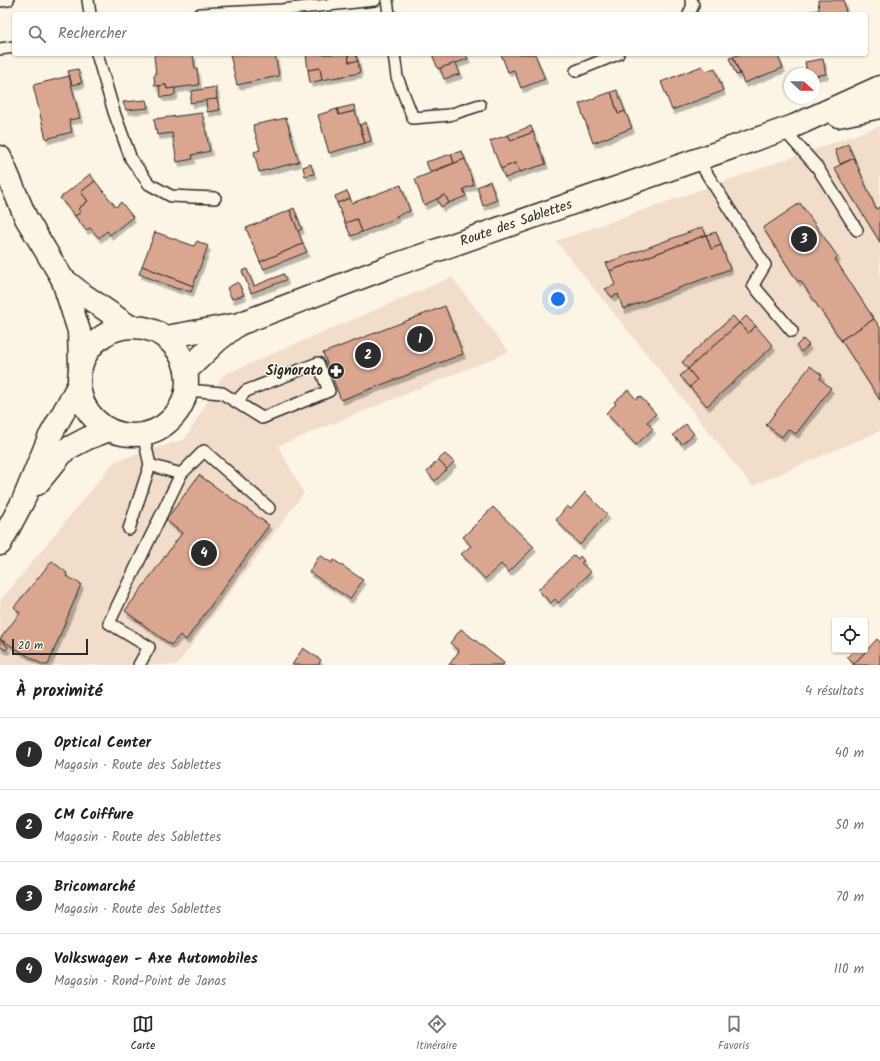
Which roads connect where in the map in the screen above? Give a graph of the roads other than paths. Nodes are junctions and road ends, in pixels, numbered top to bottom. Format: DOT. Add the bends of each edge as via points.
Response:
graph roads {
  1 [pos="8,0"];
  2 [pos="88,0"];
  3 [pos="375,0"];
  4 [pos="387,0"];
  5 [pos="691,0"];
  6 [pos="0,1"];
  7 [pos="281,5"];
  8 [pos="90,12"];
  9 [pos="218,12"];
  10 [pos="389,12"];
  11 [pos="690,12"];
  12 [pos="12,47"];
  13 [pos="0,49"];
  14 [pos="98,56"];
  15 [pos="394,56"];
  16 [pos="613,56"];
  17 [pos="576,70"];
  18 [pos="880,87"];
  19 [pos="480,105"];
  20 [pos="880,107"];
  21 [pos="789,128"];
  22 [pos="0,157"];
  23 [pos="698,160"];
  24 [pos="215,198"];
  25 [pos="857,230"];
  26 [pos="62,278"];
  27 [pos="239,324"];
  28 [pos="129,326"];
  29 [pos="792,331"];
  30 [pos="166,337"];
  31 [pos="79,376"];
  32 [pos="187,380"];
  33 [pos="236,402"];
  34 [pos="109,430"];
  35 [pos="143,434"];
  36 [pos="150,465"];
  37 [pos="181,474"];
  38 [pos="23,500"];
  39 [pos="269,508"];
  40 [pos="129,529"];
  41 [pos="0,544"];
  42 [pos="139,665"];
  1 -- 6 [label="lane"];
  2 -- 8 [label="lane"];
  3 -- 7 [label="lane"];
  4 -- 10 [label="lane"];
  5 -- 11 [label="lane" via="693,5"];
  7 -- 9 [label="lane"];
  12 -- 13 [label="lane"];
  14 -- 24 [label="lane" via="131,159 149,184 171,196"];
  15 -- 19 [label="lane" via="397,77 413,118 449,115"];
  16 -- 17 [label="lane"];
  18 -- 21 [label="main road, Route des Sablettes"];
  20 -- 21 [label="main road, Route des Sablettes"];
  21 -- 23 [label="main road, Route des Sablettes"];
  21 -- 25 [label="lane"];
  22 -- 26 [label="main road" via="26,218"];
  23 -- 27 [label="main road, Route des Sablettes" via="386,268"];
  23 -- 29 [label="lane" via="765,265 753,285"];
  26 -- 28 [label="main road"];
  26 -- 31 [label="main road" via="79,331"];
  27 -- 30 [label="main road"];
  27 -- 32 [label="main road" via="217,341"];
  28 -- 30 [label="main road" via="149,328"];
  28 -- 31 [label="main road" via="112,330 98,338 86,352"];
  30 -- 32 [label="main road" via="180,352"];
  31 -- 34 [label="main road" via="81,399 88,412"];
  31 -- 38 [label="main road"];
  32 -- 33 [label="lane" via="222,393"];
  32 -- 35 [label="main road" via="182,406 172,419 158,429"];
  33 -- 33 [label="lane" via="262,418 329,391 318,364 246,390"];
  34 -- 35 [label="main road" via="131,436"];
  34 -- 38 [label="main road" via="65,450"];
  35 -- 36 [label="lane"];
  36 -- 37 [label="lane"];
  36 -- 40 [label="lane"];
  37 -- 39 [label="lane" via="204,452"];
  37 -- 42 [label="lane" via="109,623 149,647"];
  38 -- 41 [label="main road"];
}
